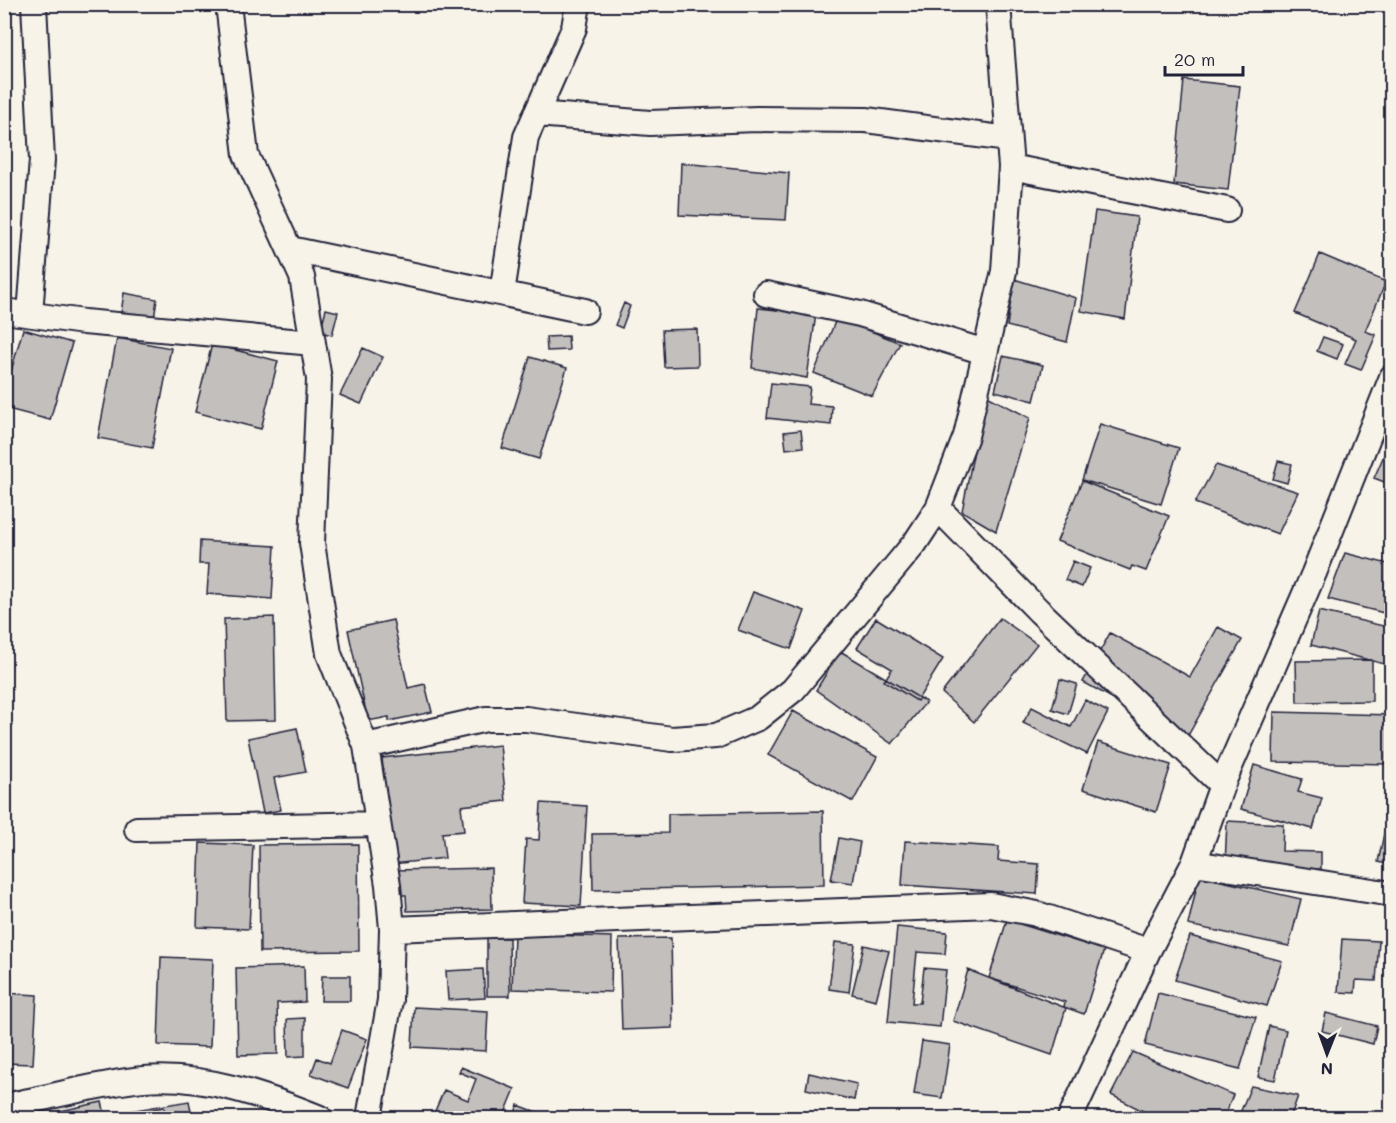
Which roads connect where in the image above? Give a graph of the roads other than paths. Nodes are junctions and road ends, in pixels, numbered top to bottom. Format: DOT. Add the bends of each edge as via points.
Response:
graph roads {
  1 [pos="34,4"];
  2 [pos="228,4"];
  3 [pos="578,4"];
  4 [pos="998,4"];
  5 [pos="536,114"];
  6 [pos="1008,139"];
  7 [pos="1011,167"];
  8 [pos="1227,210"];
  9 [pos="290,249"];
  10 [pos="502,293"];
  11 [pos="766,294"];
  12 [pos="585,311"];
  13 [pos="4,312"];
  14 [pos="30,314"];
  15 [pos="313,343"];
  16 [pos="985,352"];
  17 [pos="1392,377"];
  18 [pos="938,508"];
  19 [pos="366,746"];
  20 [pos="1222,785"];
  21 [pos="378,824"];
  22 [pos="136,829"];
  23 [pos="1194,863"];
  24 [pos="1392,894"];
  25 [pos="392,929"];
  26 [pos="1148,951"];
  27 [pos="4,1106"];
  28 [pos="320,1119"];
  29 [pos="369,1119"];
  30 [pos="1070,1119"];
  1 -- 14 [label="street" via="42,160"];
  2 -- 9 [label="street" via="246,155"];
  3 -- 5 [label="street" via="574,28"];
  4 -- 6 [label="street"];
  5 -- 6 [label="street" via="650,123 756,118 866,120"];
  5 -- 10 [label="street" via="526,137"];
  6 -- 7 [label="street"];
  7 -- 8 [label="street"];
  7 -- 16 [label="street" via="1004,271"];
  9 -- 10 [label="street"];
  9 -- 15 [label="street" via="306,292"];
  10 -- 12 [label="street"];
  11 -- 16 [label="street" via="860,314"];
  13 -- 14 [label="street"];
  14 -- 15 [label="street"];
  15 -- 19 [label="street" via="319,379 314,555 329,654"];
  16 -- 18 [label="street" via="966,436"];
  17 -- 20 [label="street" via="1314,573"];
  18 -- 19 [label="street" via="915,543 793,690 758,718 716,736 672,740 526,719 486,719"];
  18 -- 20 [label="street" via="1039,611"];
  19 -- 21 [label="street"];
  20 -- 23 [label="street"];
  21 -- 22 [label="street"];
  21 -- 25 [label="street"];
  23 -- 24 [label="street"];
  23 -- 26 [label="street"];
  25 -- 26 [label="street" via="991,905 1037,914"];
  25 -- 29 [label="street" via="390,1000"];
  26 -- 30 [label="street"];
  27 -- 28 [label="street" via="144,1079 209,1083 276,1100"];
}
